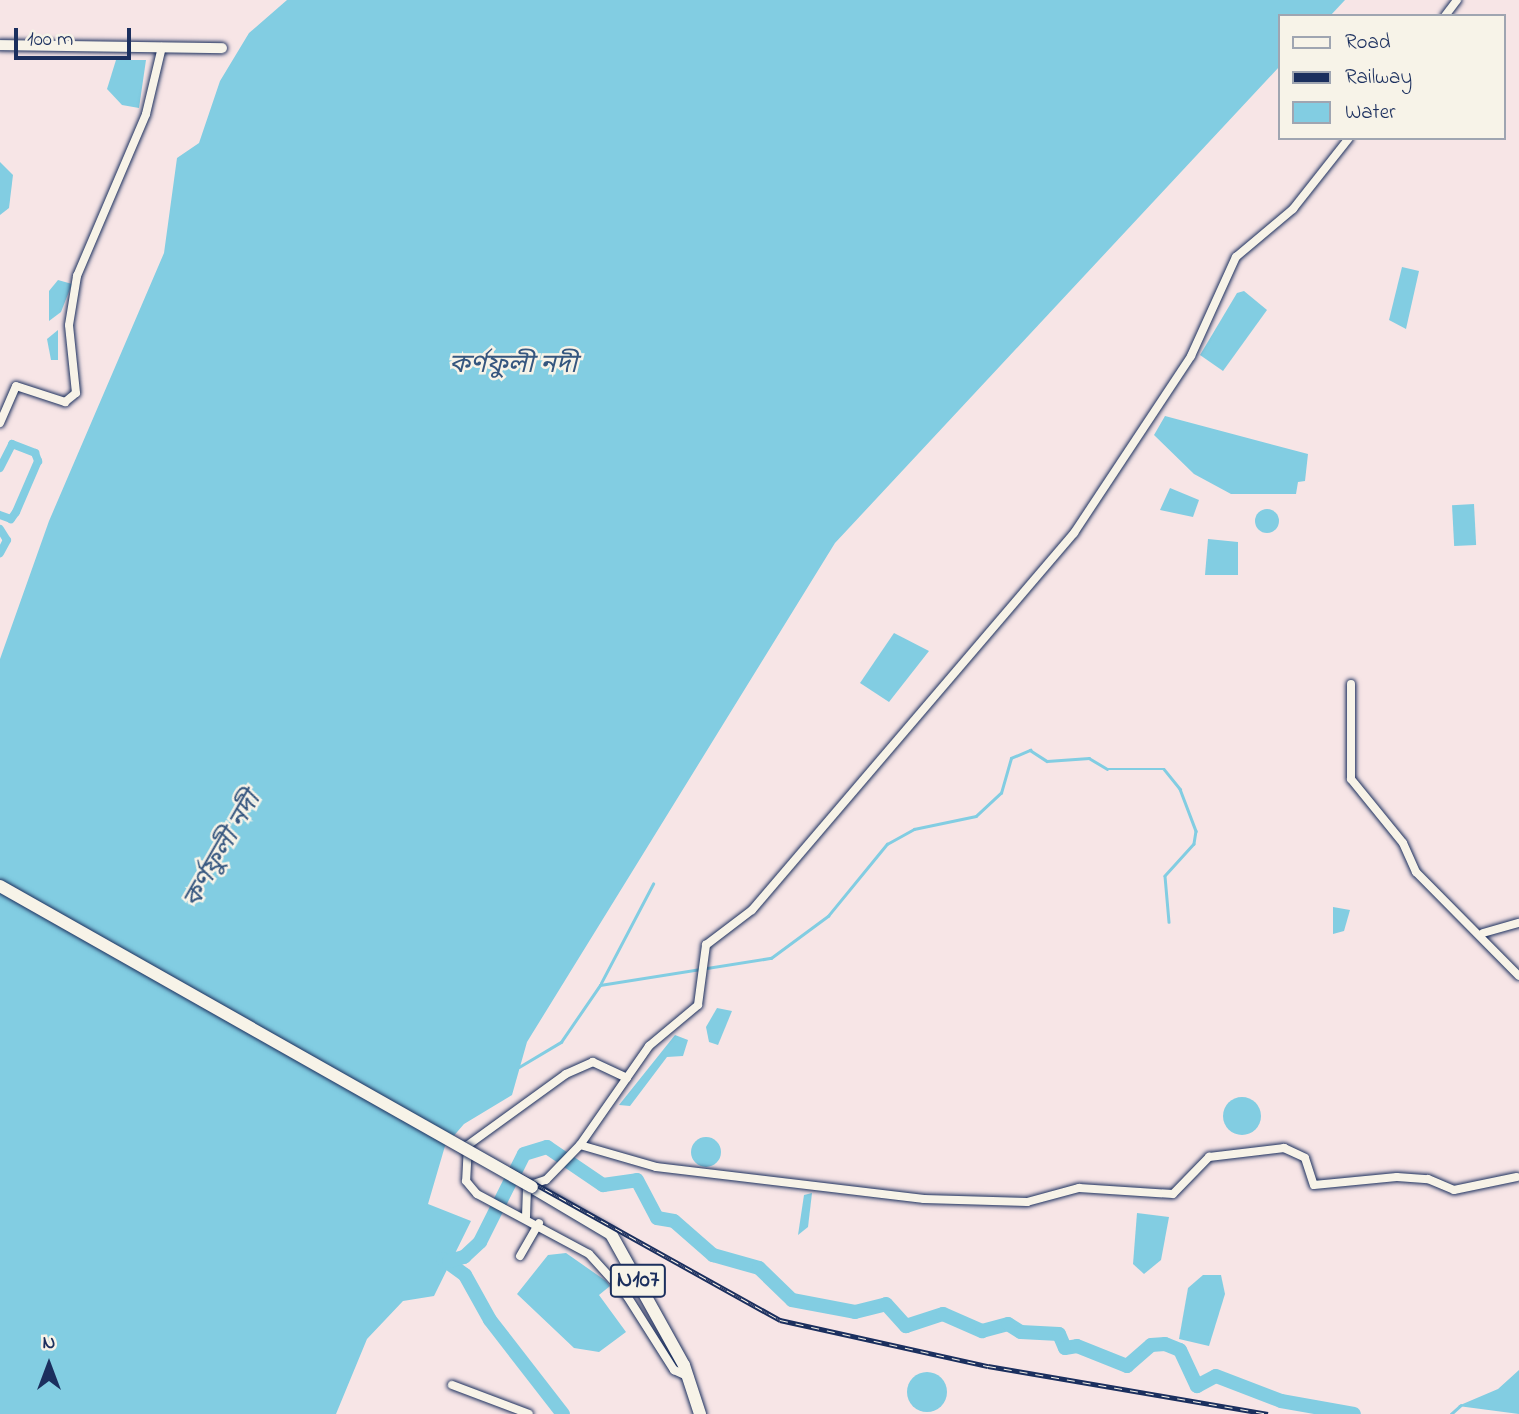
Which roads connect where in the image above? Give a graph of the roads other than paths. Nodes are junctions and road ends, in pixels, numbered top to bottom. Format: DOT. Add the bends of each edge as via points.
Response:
graph roads {
  1 [pos="0,45"];
  2 [pos="162,47"];
  3 [pos="222,48"];
  4 [pos="1348,140"];
  5 [pos="0,424"];
  6 [pos="1351,684"];
  7 [pos="0,886"];
  8 [pos="1519,923"];
  9 [pos="1483,933"];
  10 [pos="1519,976"];
  11 [pos="627,1078"];
  12 [pos="580,1145"];
  13 [pos="1517,1177"];
  14 [pos="526,1217"];
  15 [pos="539,1223"];
  16 [pos="520,1256"];
  17 [pos="689,1377"];
  18 [pos="452,1385"];
  19 [pos="529,1414"];
  20 [pos="700,1414"];
  1 -- 2 [label="main road"];
  2 -- 3 [label="main road"];
  2 -- 5 [label="street" via="146,114 77,276 69,325 76,393 65,402 16,386"];
  4 -- 11 [label="street" via="1293,209 1236,257 1191,356 1074,533 837,803 752,910 714,937 701,958 698,1006 657,1038"];
  6 -- 9 [label="street" via="1351,779 1403,843 1416,872"];
  7 -- 17 [label="highway, N107, bridge" via="611,1234"];
  8 -- 9 [label="street"];
  9 -- 10 [label="street"];
  11 -- 12 [label="street"];
  11 -- 14 [label="street" via="586,1063 468,1145 466,1181 488,1199"];
  12 -- 13 [label="street" via="656,1167 924,1199 1027,1202 1079,1188 1173,1194 1202,1160 1284,1148 1304,1158 1314,1185 1397,1177 1428,1179 1454,1190"];
  12 -- 14 [label="street" via="559,1168 527,1186"];
  14 -- 15 [label="street"];
  15 -- 16 [label="street"];
  15 -- 17 [label="street" via="605,1269 674,1370"];
  17 -- 20 [label="highway, N107"];
  18 -- 19 [label="street"];
}
